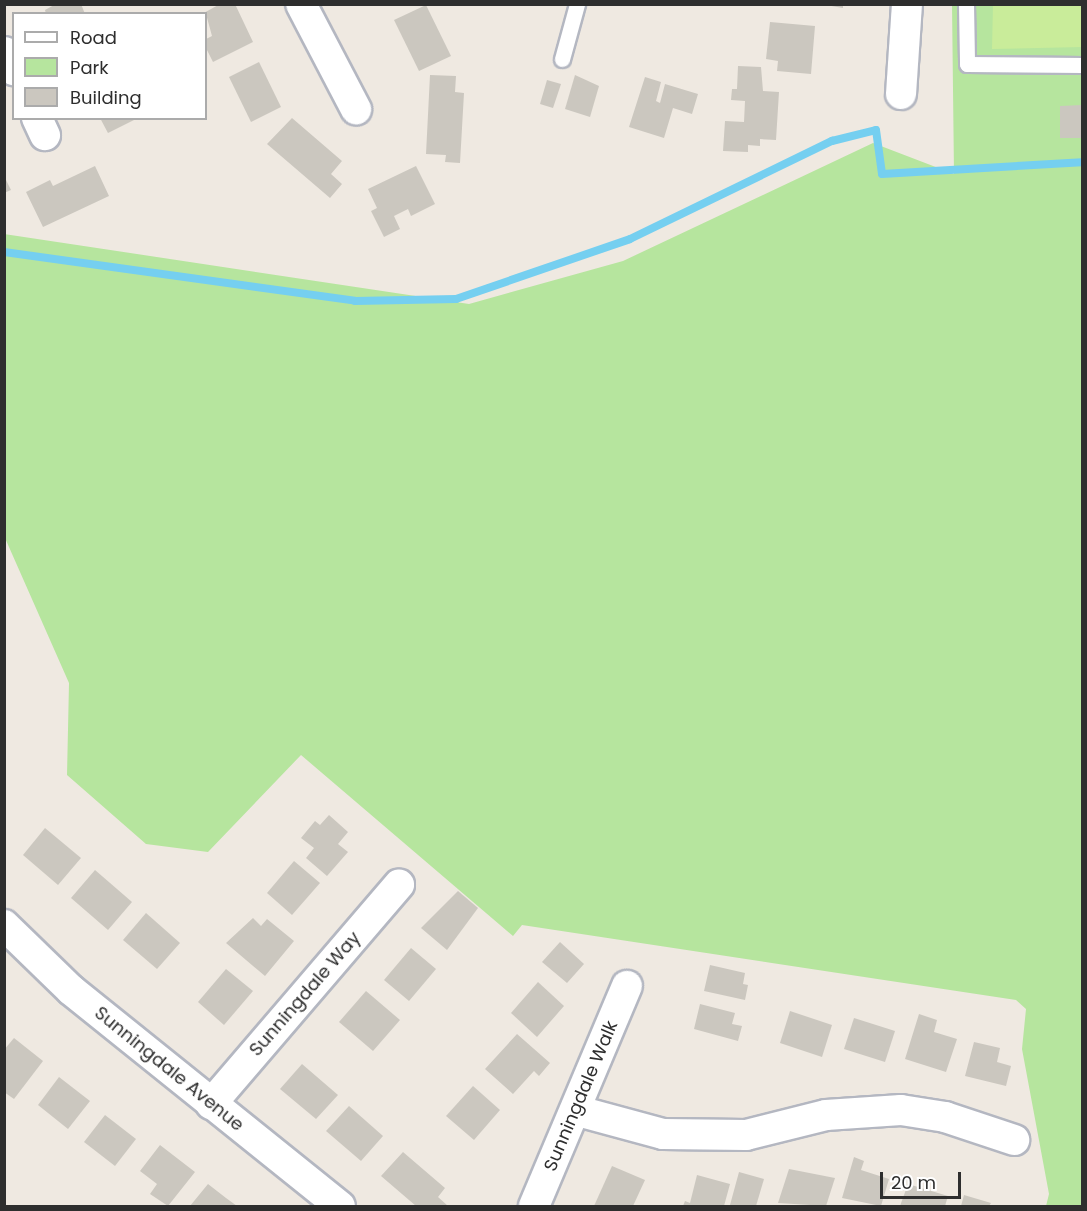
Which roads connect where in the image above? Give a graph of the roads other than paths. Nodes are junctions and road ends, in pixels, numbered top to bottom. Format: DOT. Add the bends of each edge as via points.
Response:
graph roads {
  1 [pos="301,4"];
  2 [pos="577,4"];
  3 [pos="907,4"];
  4 [pos="966,4"];
  5 [pos="4,52"];
  6 [pos="562,59"];
  7 [pos="1083,65"];
  8 [pos="12,66"];
  9 [pos="901,94"];
  10 [pos="356,109"];
  11 [pos="399,885"];
  12 [pos="4,925"];
  13 [pos="627,986"];
  14 [pos="211,1104"];
  15 [pos="578,1111"];
  16 [pos="1014,1140"];
  17 [pos="340,1206"];
  18 [pos="534,1206"];
  1 -- 10 [label="street"];
  2 -- 6 [label="lane"];
  3 -- 9 [label="street"];
  4 -- 7 [label="lane" via="967,64"];
  5 -- 8 [label="street"];
  11 -- 14 [label="street, Sunningdale Way"];
  12 -- 14 [label="street, Sunningdale Avenue" via="71,990"];
  13 -- 15 [label="street, Sunningdale Walk"];
  14 -- 17 [label="street, Sunningdale Avenue"];
  15 -- 16 [label="street" via="663,1134 746,1135 826,1115 901,1110 945,1117"];
  15 -- 18 [label="street, Sunningdale Walk"];
}
